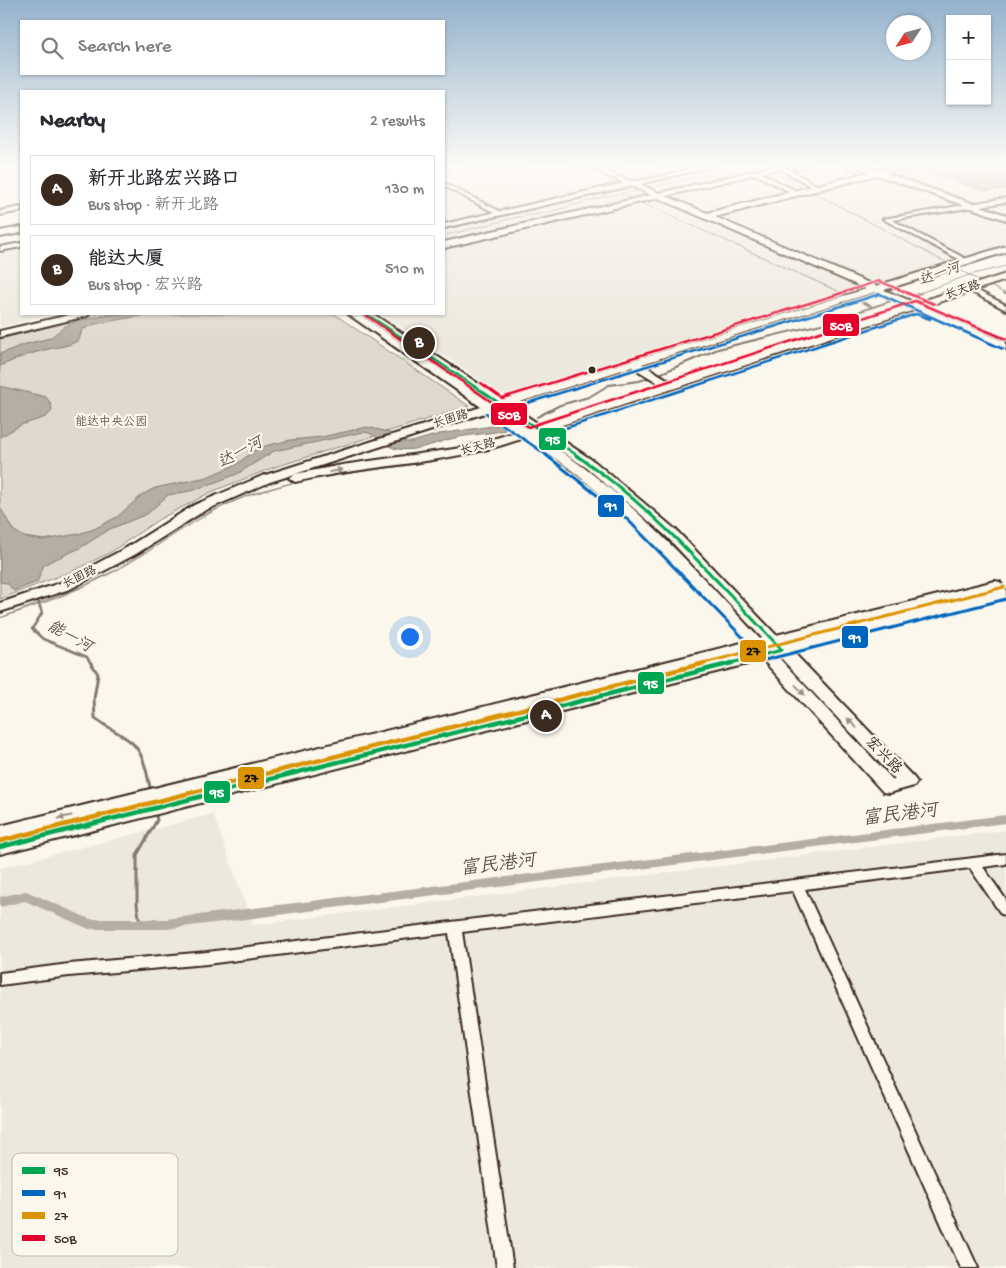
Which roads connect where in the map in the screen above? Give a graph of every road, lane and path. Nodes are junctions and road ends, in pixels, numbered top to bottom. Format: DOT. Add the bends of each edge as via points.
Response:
graph roads {
  1 [pos="530,225"];
  2 [pos="732,225"];
  3 [pos="897,225"];
  4 [pos="20,230"];
  5 [pos="0,234"];
  6 [pos="20,245"];
  7 [pos="445,245"];
  8 [pos="1006,248"];
  9 [pos="0,249"];
  10 [pos="962,262"];
  11 [pos="1001,280"];
  12 [pos="878,288"];
  13 [pos="975,288"];
  14 [pos="918,306"];
  15 [pos="1006,308"];
  16 [pos="69,315"];
  17 [pos="79,315"];
  18 [pos="355,315"];
  19 [pos="368,315"];
  20 [pos="0,333"];
  21 [pos="1006,344"];
  22 [pos="634,364"];
  23 [pos="672,386"];
  24 [pos="495,406"];
  25 [pos="533,432"];
  26 [pos="176,527"];
  27 [pos="1006,582"];
  28 [pos="1006,593"];
  29 [pos="0,608"];
  30 [pos="0,614"];
  31 [pos="770,647"];
  32 [pos="0,833"];
  33 [pos="0,847"];
  34 [pos="1006,859"];
  35 [pos="974,864"];
  36 [pos="796,884"];
  37 [pos="1006,910"];
  38 [pos="455,926"];
  39 [pos="0,979"];
  40 [pos="505,1268"];
  41 [pos="970,1268"];
  1 -- 7 [label="street"];
  2 -- 12 [label="street"];
  3 -- 10 [label="street"];
  4 -- 5 [label="main road"];
  6 -- 9 [label="street"];
  8 -- 10 [label="street, 长固路"];
  10 -- 12 [label="street, 长固路"];
  11 -- 13 [label="street, 长天路"];
  12 -- 14 [label="street"];
  12 -- 22 [label="street, 长固路"];
  13 -- 14 [label="street, 长天路"];
  13 -- 15 [label="street"];
  14 -- 21 [label="street"];
  14 -- 23 [label="street, 长天路"];
  16 -- 20 [label="street"];
  17 -- 20 [label="street"];
  18 -- 24 [label="street, 宏兴路"];
  19 -- 24 [label="street, 宏兴路"];
  22 -- 23 [label="street"];
  22 -- 24 [label="street, 长固路"];
  23 -- 25 [label="street, 长天路"];
  24 -- 25 [label="street, 宏兴路"];
  24 -- 29 [label="street, 长固路" via="266,479 213,501 132,551 66,586"];
  26 -- 25 [label="street, 长天路, one-way" via="238,495 274,483 441,456"];
  25 -- 31 [label="street, 宏兴路" via="622,506"];
  26 -- 30 [label="street, 长固路" via="102,574"];
  27 -- 31 [label="street"];
  28 -- 31 [label="street"];
  31 -- 31 [label="street, 宏兴路, one-way" via="889,788 908,782"];
  31 -- 32 [label="street, one-way"];
  31 -- 33 [label="street"];
  34 -- 35 [label="street"];
  35 -- 36 [label="street"];
  35 -- 37 [label="street"];
  36 -- 38 [label="street"];
  36 -- 41 [label="street"];
  38 -- 39 [label="street" via="207,958"];
  38 -- 40 [label="street"];
}
